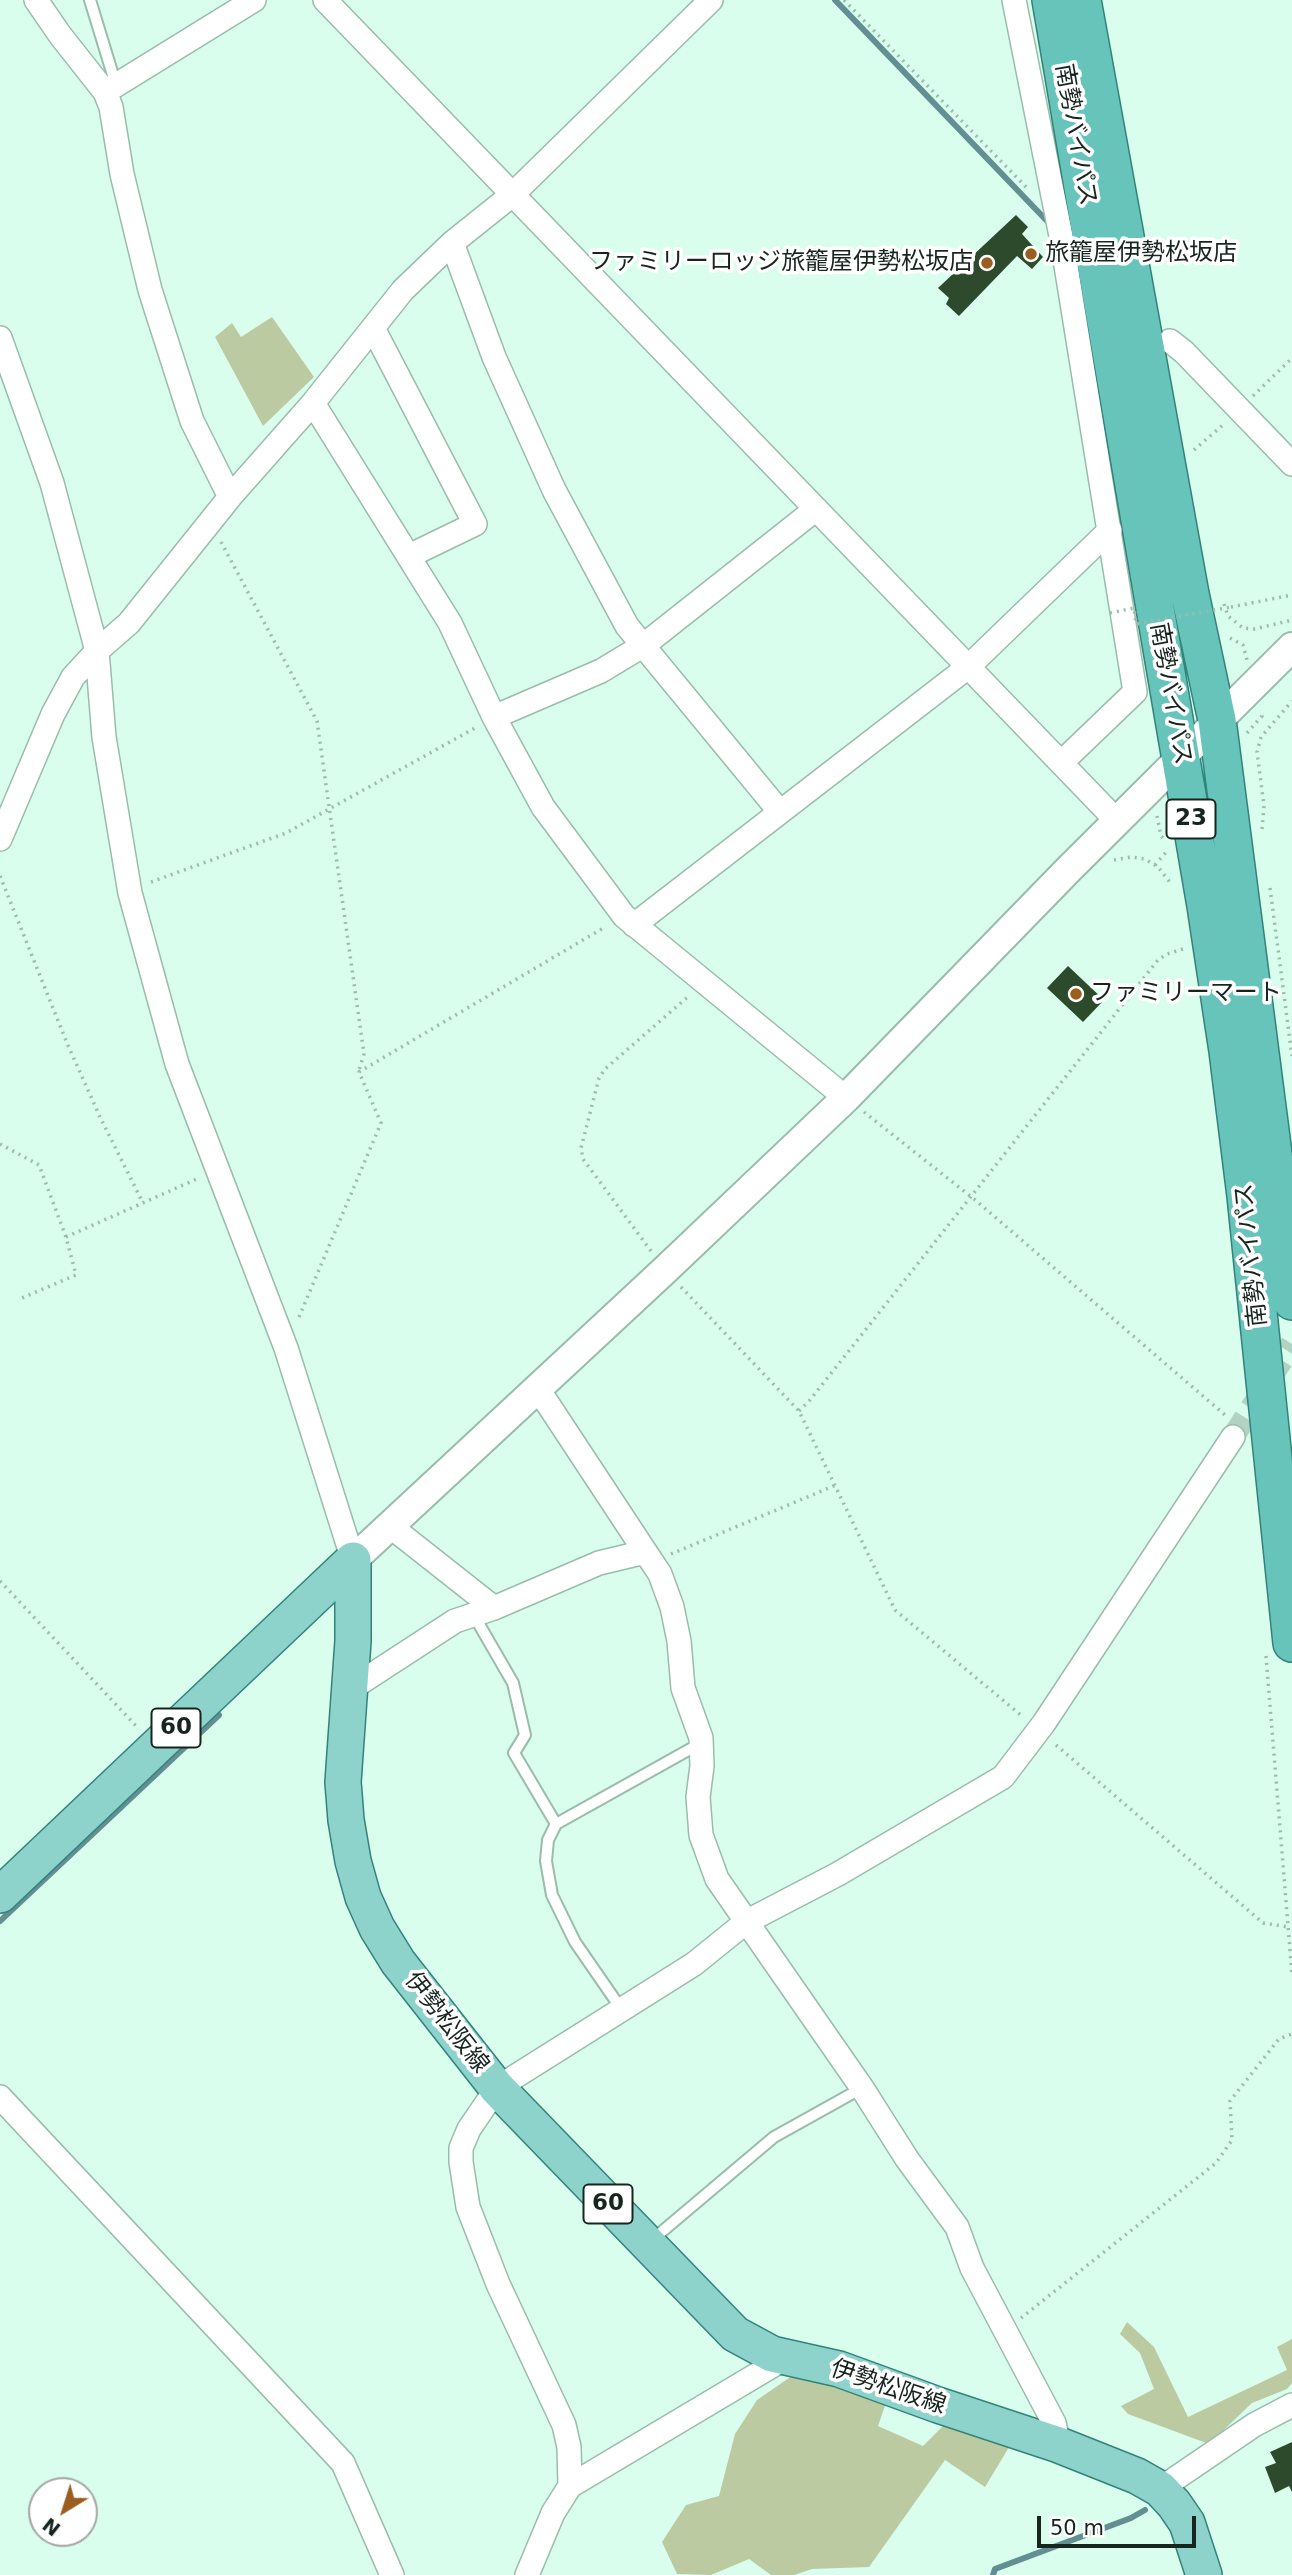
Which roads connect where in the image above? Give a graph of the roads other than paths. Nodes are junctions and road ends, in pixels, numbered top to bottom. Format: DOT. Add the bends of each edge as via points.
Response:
graph roads {
  1 [pos="36,0"];
  2 [pos="90,0"];
  3 [pos="254,0"];
  4 [pos="325,0"];
  5 [pos="711,0"];
  6 [pos="1014,0"];
  7 [pos="1051,0"];
  8 [pos="1082,0"];
  9 [pos="110,88"];
  10 [pos="512,195"];
  11 [pos="452,243"];
  12 [pos="373,328"];
  13 [pos="0,338"];
  14 [pos="1170,341"];
  15 [pos="313,403"];
  16 [pos="1292,464"];
  17 [pos="230,497"];
  18 [pos="816,509"];
  19 [pos="1110,530"];
  20 [pos="409,556"];
  21 [pos="644,645"];
  22 [pos="1292,647"];
  23 [pos="97,651"];
  24 [pos="968,667"];
  25 [pos="494,717"];
  26 [pos="1217,720"];
  27 [pos="1180,757"];
  28 [pos="1061,763"];
  29 [pos="779,812"];
  30 [pos="1117,821"];
  31 [pos="0,839"];
  32 [pos="629,920"];
  33 [pos="846,1098"];
  34 [pos="1292,1301"];
  35 [pos="538,1389"];
  36 [pos="1233,1437"];
  37 [pos="390,1526"];
  38 [pos="649,1557"];
  39 [pos="352,1560"];
  40 [pos="485,1611"];
  41 [pos="1279,1646"];
  42 [pos="349,1690"];
  43 [pos="701,1743"];
  44 [pos="556,1824"];
  45 [pos="0,1895"];
  46 [pos="746,1923"];
  47 [pos="622,2010"];
  48 [pos="497,2088"];
  49 [pos="862,2088"];
  50 [pos="0,2097"];
  51 [pos="647,2244"];
  52 [pos="785,2358"];
  53 [pos="1292,2405"];
  54 [pos="1059,2445"];
  55 [pos="570,2486"];
  56 [pos="1160,2489"];
  57 [pos="392,2575"];
  58 [pos="527,2575"];
  59 [pos="1204,2575"];
  1 -- 9 [label="street" via="60,35"];
  2 -- 9 [label="lane"];
  3 -- 9 [label="street"];
  4 -- 10 [label="street"];
  5 -- 10 [label="street"];
  6 -- 19 [label="street" via="1062,241"];
  7 -- 27 [label="highway, 南勢バイパス / 23"];
  8 -- 26 [label="highway, 南勢バイパス / 23"];
  9 -- 17 [label="street" via="122,174 150,290 192,421"];
  10 -- 11 [label="street"];
  10 -- 18 [label="street"];
  11 -- 12 [label="street" via="403,290"];
  11 -- 21 [label="street" via="494,357 554,490 627,626"];
  12 -- 15 [label="street"];
  12 -- 20 [label="street" via="475,524"];
  13 -- 23 [label="street" via="52,484"];
  14 -- 16 [label="street" via="1233,415"];
  15 -- 17 [label="street"];
  15 -- 20 [label="street"];
  17 -- 23 [label="street" via="128,623"];
  18 -- 21 [label="street"];
  18 -- 24 [label="street"];
  19 -- 24 [label="street"];
  19 -- 28 [label="street" via="1136,692"];
  20 -- 25 [label="street" via="450,622"];
  21 -- 25 [label="street" via="601,671"];
  21 -- 29 [label="street"];
  22 -- 26 [label="street"];
  23 -- 31 [label="street" via="73,677 53,714"];
  23 -- 39 [label="street" via="104,737 130,892 177,1064 286,1348"];
  24 -- 28 [label="street"];
  24 -- 29 [label="street"];
  25 -- 32 [label="street" via="543,807"];
  26 -- 27 [label="street"];
  26 -- 34 [label="highway, 南勢バイパス / 23"];
  27 -- 30 [label="street"];
  27 -- 41 [label="highway, 南勢バイパス / 23" via="1228,1051 1248,1223"];
  28 -- 30 [label="street"];
  29 -- 32 [label="street"];
  30 -- 33 [label="street"];
  32 -- 33 [label="street"];
  33 -- 35 [label="street"];
  35 -- 37 [label="street"];
  35 -- 38 [label="street"];
  36 -- 46 [label="street" via="1003,1777"];
  37 -- 39 [label="street"];
  37 -- 40 [label="street"];
  38 -- 40 [label="street" via="599,1563"];
  38 -- 43 [label="street" via="673,1607 683,1688"];
  39 -- 42 [label="main road, 伊勢松阪線 / 60"];
  39 -- 45 [label="main road, 60"];
  40 -- 42 [label="street" via="455,1621"];
  40 -- 44 [label="lane" via="480,1626 513,1683 525,1735 514,1753"];
  42 -- 48 [label="main road, 伊勢松阪線 / 60" via="343,1782 350,1847 363,1898 398,1962"];
  43 -- 44 [label="lane"];
  43 -- 46 [label="street" via="701,1835 717,1879"];
  44 -- 47 [label="lane" via="548,1840 546,1861 552,1895 575,1942"];
  46 -- 47 [label="street" via="694,1964"];
  46 -- 49 [label="street"];
  47 -- 48 [label="street"];
  48 -- 51 [label="main road, 伊勢松阪線 / 60"];
  48 -- 55 [label="street" via="461,2148 468,2207 498,2284 564,2425"];
  49 -- 51 [label="lane" via="774,2137"];
  49 -- 54 [label="street" via="957,2227 972,2268 1054,2423"];
  50 -- 57 [label="street" via="343,2463"];
  51 -- 52 [label="main road, 伊勢松阪線 / 60" via="734,2334"];
  52 -- 54 [label="main road, 伊勢松阪線 / 60" via="839,2369"];
  52 -- 55 [label="street"];
  53 -- 56 [label="street" via="1254,2425"];
  54 -- 56 [label="main road, 伊勢松阪線 / 60"];
  55 -- 58 [label="street" via="553,2513"];
  56 -- 59 [label="main road, 伊勢松阪線 / 60" via="1187,2523"];
}
